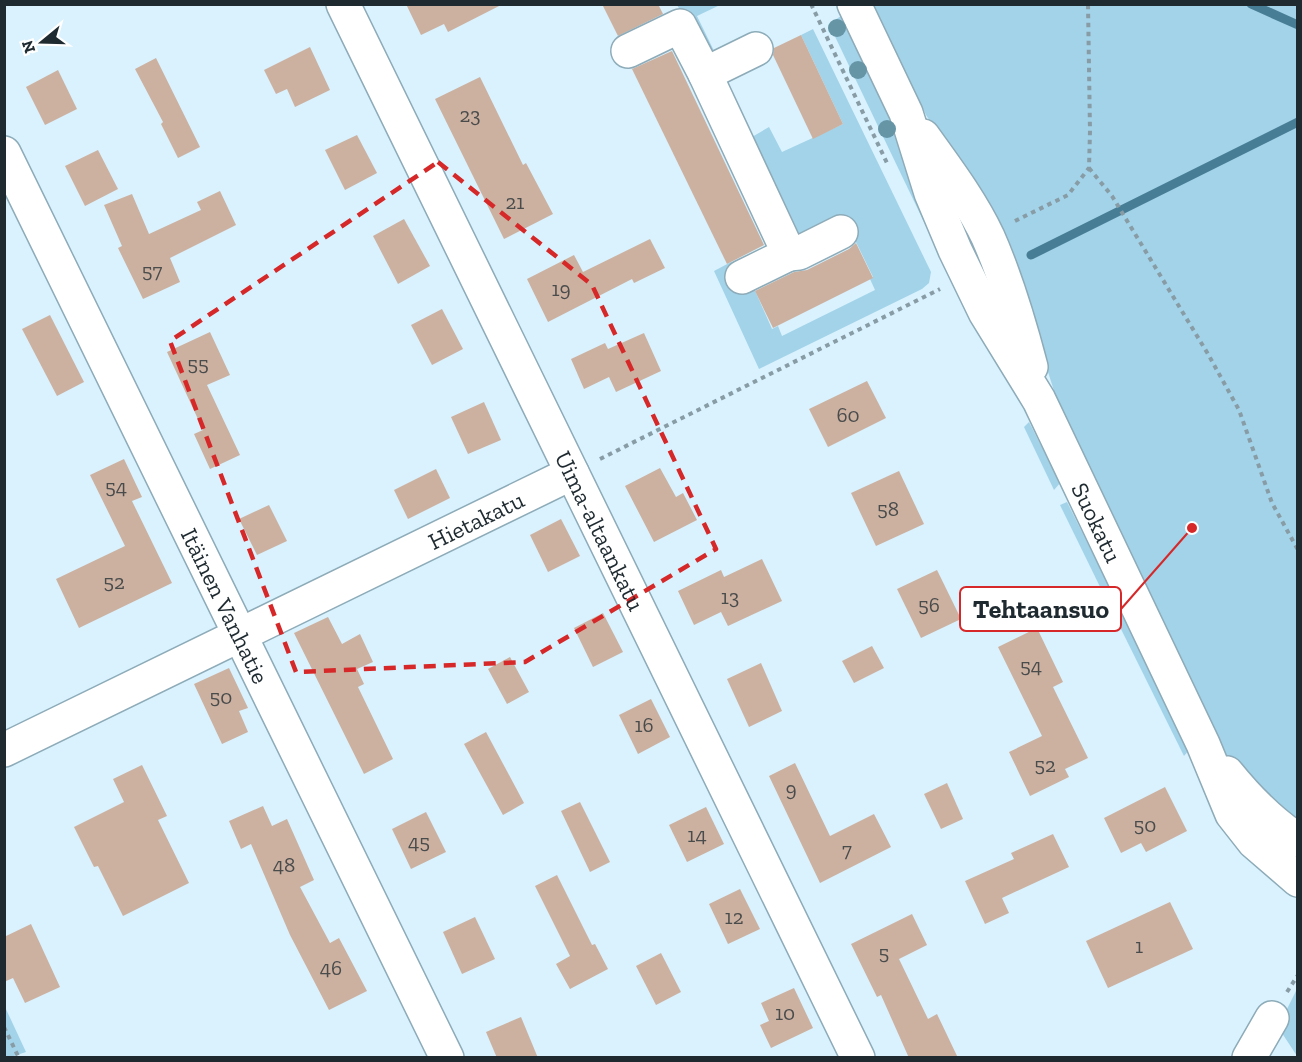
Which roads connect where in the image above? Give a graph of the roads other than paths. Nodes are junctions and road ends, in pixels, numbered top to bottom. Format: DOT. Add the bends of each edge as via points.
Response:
graph roads {
  1 [pos="343,4"];
  2 [pos="670,4"];
  3 [pos="854,4"];
  4 [pos="756,49"];
  5 [pos="705,74"];
  6 [pos="906,113"];
  7 [pos="4,153"];
  8 [pos="841,232"];
  9 [pos="789,254"];
  10 [pos="742,277"];
  11 [pos="1039,400"];
  12 [pos="572,473"];
  13 [pos="240,634"];
  14 [pos="1203,744"];
  15 [pos="4,750"];
  16 [pos="1298,840"];
  17 [pos="1298,880"];
  18 [pos="1272,1018"];
  19 [pos="447,1058"];
  20 [pos="858,1058"];
  21 [pos="1249,1058"];
  1 -- 12 [label="street, Uima-altaankatu"];
  2 -- 5 [label="street" via="672,9 624,43 680,26"];
  3 -- 6 [label="street, Suokatu"];
  4 -- 5 [label="street"];
  5 -- 9 [label="street"];
  6 -- 11 [label="street, Suokatu" via="931,193 955,250 985,312"];
  6 -- 11 [label="street, Suokatu" via="957,184 987,235 1014,300"];
  7 -- 13 [label="street, Itäinen Vanhatie"];
  8 -- 9 [label="street"];
  9 -- 10 [label="street"];
  11 -- 14 [label="street, Suokatu"];
  12 -- 13 [label="street, Hietakatu"];
  12 -- 20 [label="street, Uima-altaankatu"];
  13 -- 15 [label="street, Hietakatu"];
  13 -- 19 [label="street, Itäinen Vanhatie"];
  14 -- 16 [label="street, Suokatu" via="1250,802"];
  14 -- 17 [label="street, Suokatu" via="1232,814 1254,842"];
  18 -- 21 [label="street"];
}
